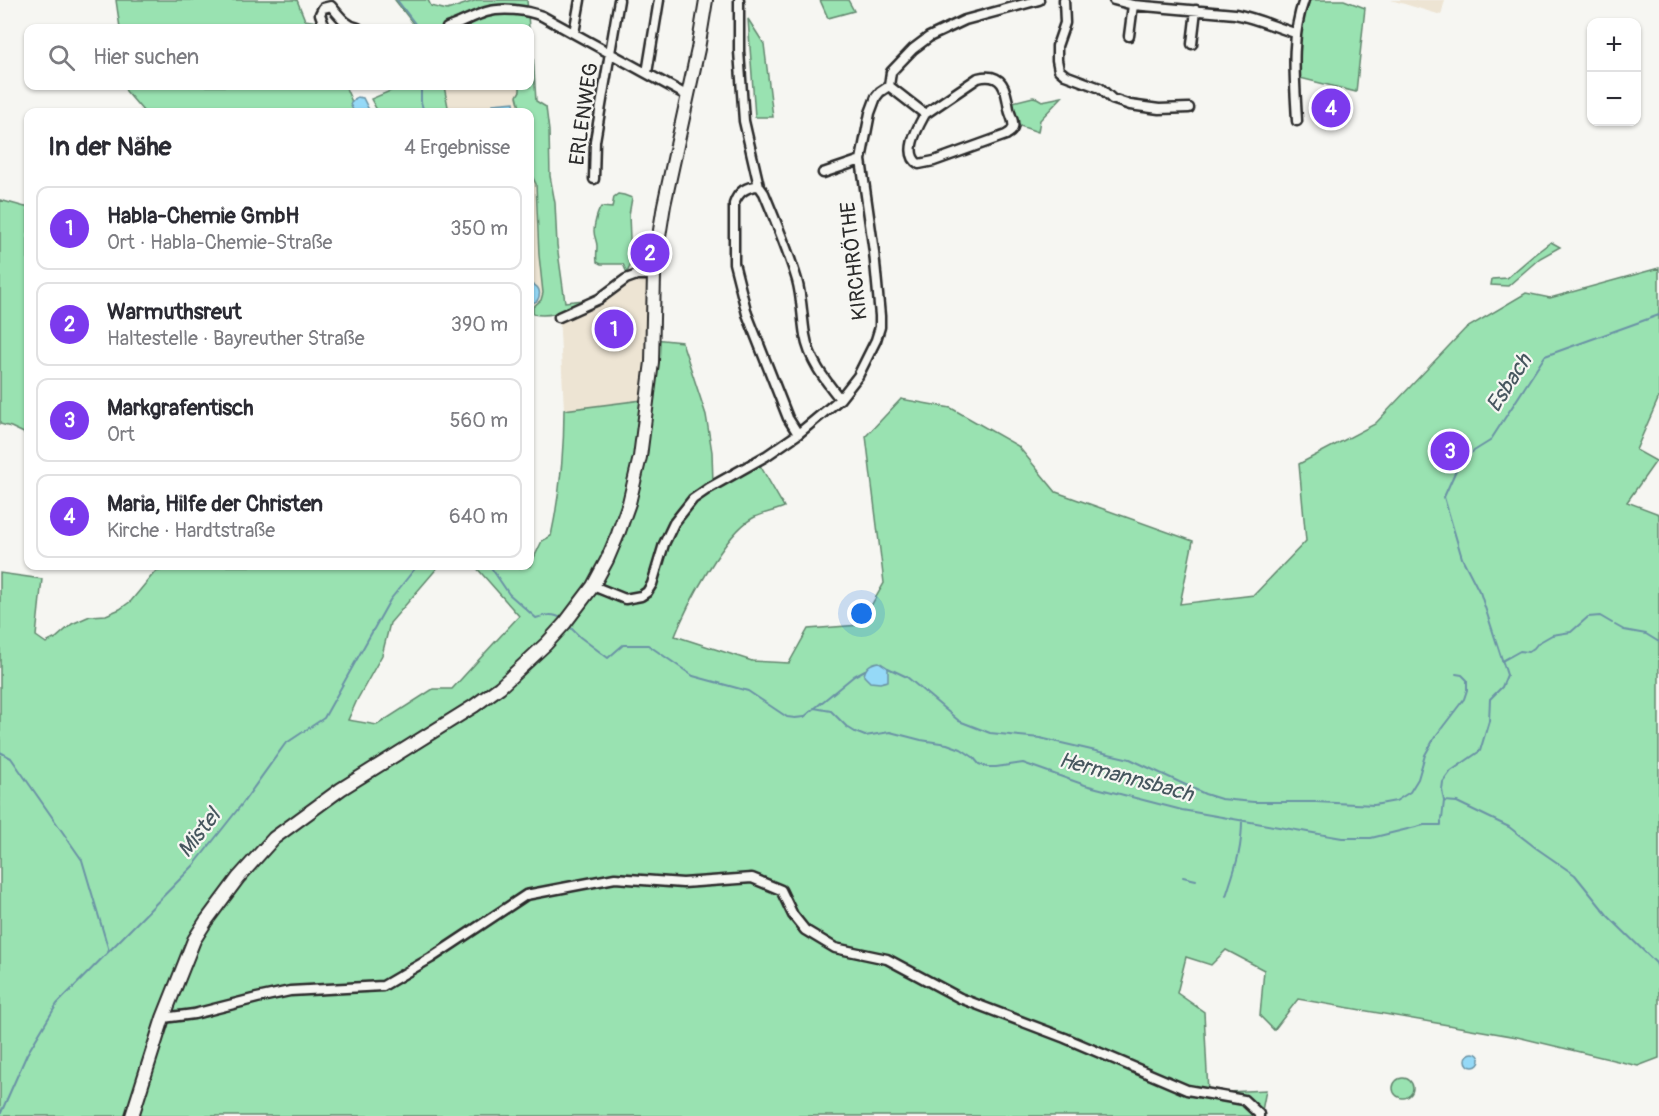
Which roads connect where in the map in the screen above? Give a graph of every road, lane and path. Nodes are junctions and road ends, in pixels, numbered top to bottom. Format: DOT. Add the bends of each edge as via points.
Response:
graph roads {
  1 [pos="580,0"];
  2 [pos="619,0"];
  3 [pos="658,0"];
  4 [pos="706,0"];
  5 [pos="739,0"];
  6 [pos="1039,0"];
  7 [pos="1064,0"];
  8 [pos="1114,0"];
  9 [pos="1304,0"];
  10 [pos="1133,5"];
  11 [pos="1196,10"];
  12 [pos="324,24"];
  13 [pos="348,24"];
  14 [pos="457,24"];
  15 [pos="574,33"];
  16 [pos="1295,33"];
  17 [pos="1129,36"];
  18 [pos="1192,44"];
  19 [pos="610,53"];
  20 [pos="647,73"];
  21 [pos="889,86"];
  22 [pos="688,96"];
  23 [pos="1189,108"];
  24 [pos="925,114"];
  25 [pos="1297,121"];
  26 [pos="861,160"];
  27 [pos="823,173"];
  28 [pos="594,179"];
  29 [pos="759,186"];
  30 [pos="654,275"];
  31 [pos="559,317"];
  32 [pos="840,399"];
  33 [pos="798,434"];
  34 [pos="593,586"];
  35 [pos="163,1018"];
  36 [pos="132,1116"];
  37 [pos="1259,1116"];
  1 -- 15 [label="street"];
  2 -- 19 [label="street, ERLENWEG"];
  3 -- 20 [label="street"];
  4 -- 22 [label="main road"];
  5 -- 29 [label="street" via="744,121"];
  6 -- 21 [label="street, KIRCHRÖTHE" via="965,20 928,37 891,72"];
  7 -- 23 [label="street" via="1065,23 1057,46 1059,70 1130,105"];
  8 -- 10 [label="street"];
  9 -- 16 [label="street"];
  10 -- 11 [label="street"];
  10 -- 17 [label="street"];
  11 -- 16 [label="street" via="1251,17"];
  11 -- 18 [label="street"];
  12 -- 13 [label="street" via="321,12 331,6"];
  14 -- 15 [label="street" via="487,12 532,12"];
  15 -- 19 [label="street"];
  16 -- 25 [label="street"];
  19 -- 20 [label="street"];
  19 -- 28 [label="street, ERLENWEG" via="595,141"];
  20 -- 22 [label="street"];
  21 -- 24 [label="street"];
  21 -- 26 [label="street, KIRCHRÖTHE" via="876,97 870,112"];
  22 -- 30 [label="main road" via="664,205"];
  24 -- 24 [label="street" via="913,144 912,157 919,164 1006,135 1013,127 1001,82 988,75"];
  26 -- 27 [label="street"];
  26 -- 32 [label="street, KIRCHRÖTHE" via="880,327 858,376"];
  29 -- 32 [label="street" via="788,251 811,356"];
  29 -- 33 [label="street" via="737,195 734,204 734,263 747,314"];
  30 -- 31 [label="street" via="626,279 599,299"];
  30 -- 34 [label="main road" via="652,362 640,457 618,534"];
  32 -- 33 [label="street, KIRCHRÖTHE"];
  33 -- 34 [label="street, KIRCHRÖTHE" via="688,504 664,544 647,592 625,599"];
  34 -- 35 [label="main road" via="546,644 500,687 341,789 274,838 200,930"];
  35 -- 36 [label="main road"];
  35 -- 37 [label="street" via="290,991 383,986 526,895 615,878 683,883 752,879 781,890 805,930 835,948 888,959 960,998 1187,1090 1244,1100"];
}
